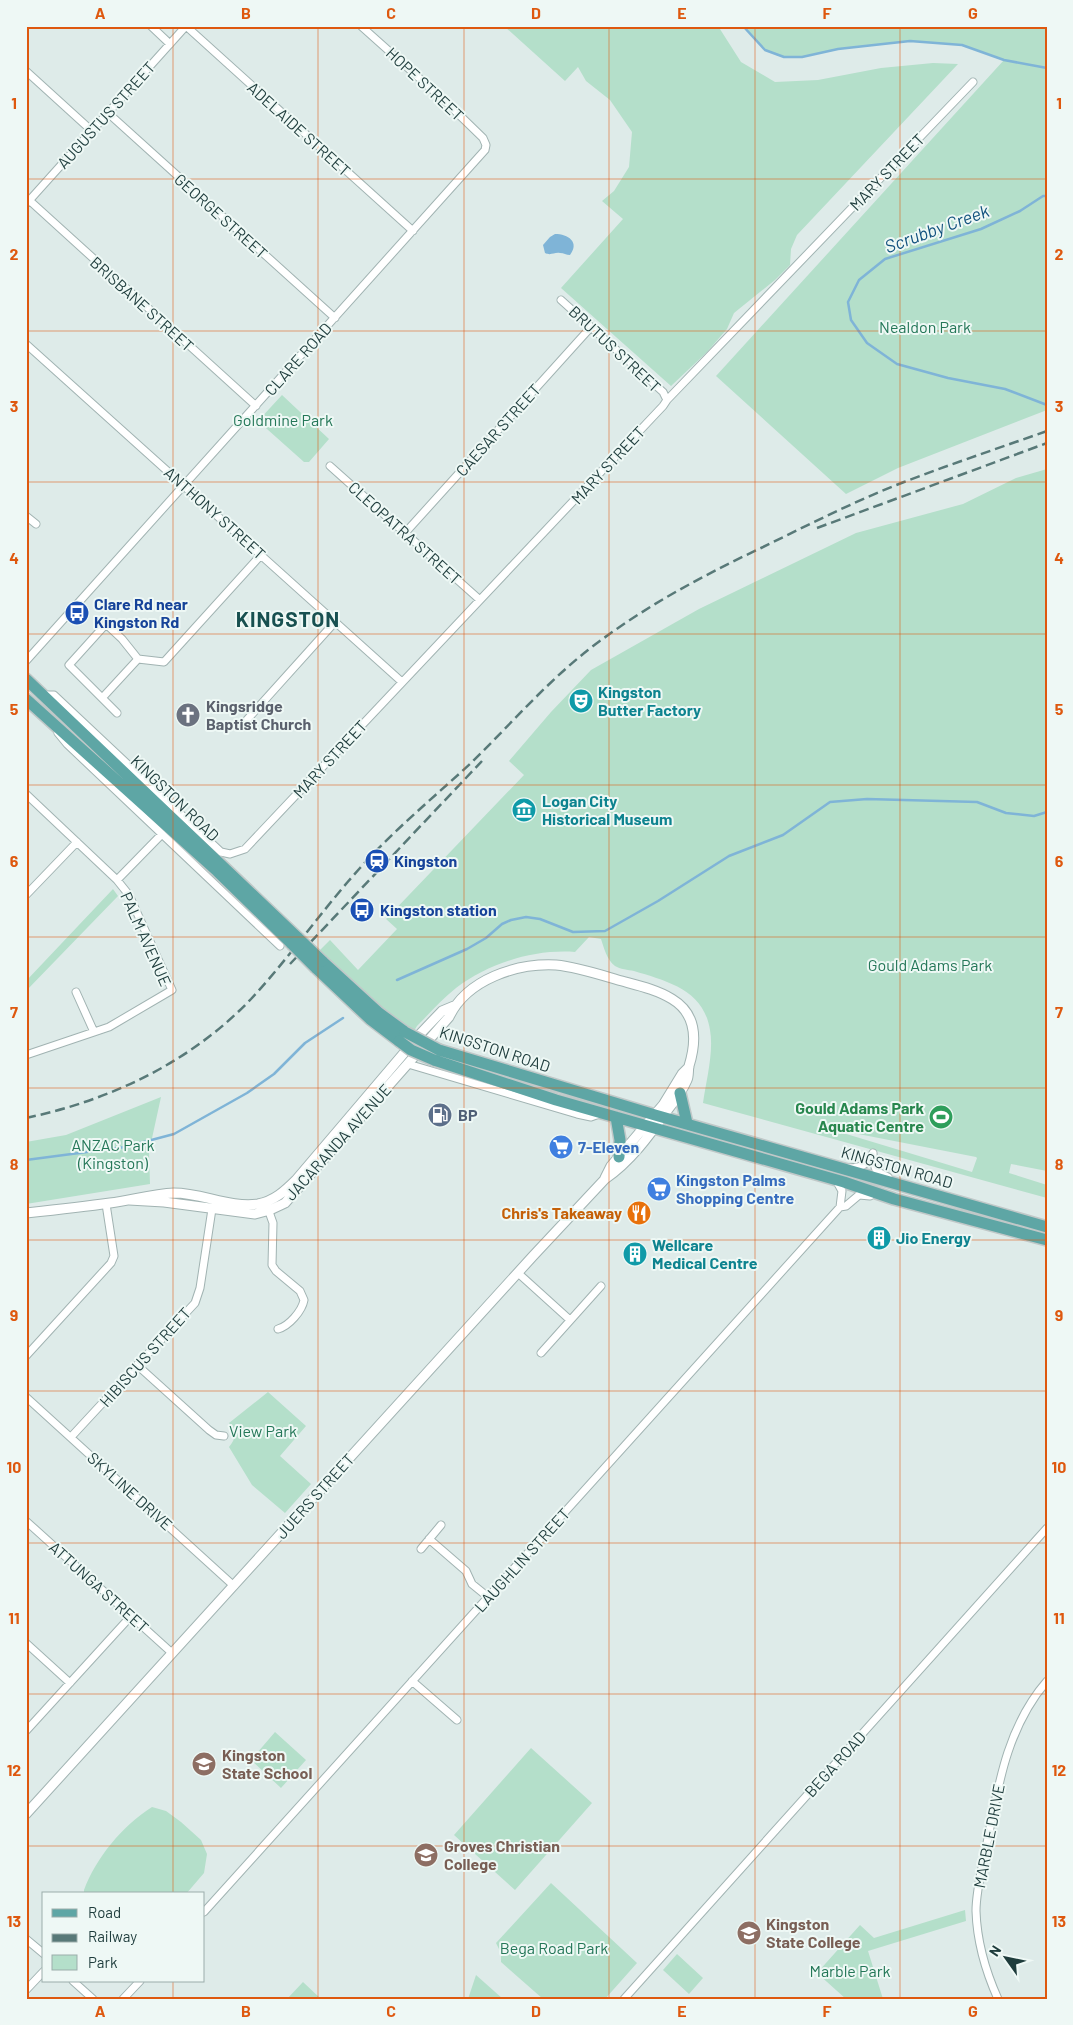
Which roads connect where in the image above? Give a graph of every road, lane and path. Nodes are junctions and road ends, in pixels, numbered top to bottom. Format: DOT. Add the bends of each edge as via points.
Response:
graph roads {
  1 [pos="151,26"];
  2 [pos="186,26"];
  3 [pos="361,26"];
  4 [pos="170,44"];
  5 [pos="26,71"];
  6 [pos="973,82"];
  7 [pos="108,113"];
  8 [pos="92,131"];
  9 [pos="486,145"];
  10 [pos="28,202"];
  11 [pos="413,231"];
  12 [pos="561,300"];
  13 [pos="335,318"];
  14 [pos="591,327"];
  15 [pos="26,344"];
  16 [pos="667,400"];
  17 [pos="256,406"];
  18 [pos="330,466"];
  19 [pos="184,485"];
  20 [pos="26,516"];
  21 [pos="36,524"];
  22 [pos="405,533"];
  23 [pos="261,555"];
  24 [pos="480,600"];
  25 [pos="335,622"];
  26 [pos="26,660"];
  27 [pos="138,660"];
  28 [pos="26,679"];
  29 [pos="402,682"];
  30 [pos="43,695"];
  31 [pos="103,698"];
  32 [pos="26,699"];
  33 [pos="117,713"];
  34 [pos="244,723"];
  35 [pos="57,728"];
  36 [pos="26,794"];
  37 [pos="162,834"];
  38 [pos="77,842"];
  39 [pos="117,880"];
  40 [pos="26,895"];
  41 [pos="295,941"];
  42 [pos="280,946"];
  43 [pos="76,992"];
  44 [pos="454,1006"];
  45 [pos="94,1032"];
  46 [pos="26,1055"];
  47 [pos="437,1055"];
  48 [pos="408,1064"];
  49 [pos="689,1067"];
  50 [pos="680,1093"];
  51 [pos="602,1113"];
  52 [pos="659,1116"];
  53 [pos="616,1117"];
  54 [pos="687,1123"];
  55 [pos="650,1127"];
  56 [pos="619,1157"];
  57 [pos="841,1168"];
  58 [pos="605,1179"];
  59 [pos="836,1180"];
  60 [pos="910,1188"];
  61 [pos="187,1195"];
  62 [pos="894,1199"];
  63 [pos="129,1200"];
  64 [pos="106,1204"];
  65 [pos="186,1205"];
  66 [pos="268,1206"];
  67 [pos="840,1207"];
  68 [pos="212,1209"];
  69 [pos="26,1213"];
  70 [pos="1047,1227"];
  71 [pos="1047,1240"];
  72 [pos="518,1273"];
  73 [pos="601,1286"];
  74 [pos="570,1320"];
  75 [pos="278,1329"];
  76 [pos="541,1353"];
  77 [pos="26,1356"];
  78 [pos="137,1365"];
  79 [pos="26,1397"];
  80 [pos="224,1436"];
  81 [pos="71,1437"];
  82 [pos="26,1521"];
  83 [pos="442,1525"];
  84 [pos="1047,1528"];
  85 [pos="429,1539"];
  86 [pos="421,1549"];
  87 [pos="234,1586"];
  88 [pos="488,1598"];
  89 [pos="131,1616"];
  90 [pos="26,1644"];
  91 [pos="172,1654"];
  92 [pos="412,1680"];
  93 [pos="1047,1681"];
  94 [pos="70,1683"];
  95 [pos="457,1720"];
  96 [pos="26,1732"];
  97 [pos="26,1814"];
  98 [pos="205,1911"];
  99 [pos="26,1939"];
  100 [pos="42,1952"];
  101 [pos="42,1973"];
  102 [pos="74,1982"];
  103 [pos="139,1982"];
  104 [pos="26,1990"];
  105 [pos="93,1999"];
  106 [pos="123,1999"];
  107 [pos="624,1999"];
  108 [pos="998,1999"];
  1 -- 4 [label="street"];
  2 -- 4 [label="street, AUGUSTUS STREET"];
  2 -- 11 [label="street, ADELAIDE STREET"];
  3 -- 9 [label="street, HOPE STREET" via="446,102 483,138"];
  4 -- 7 [label="street, AUGUSTUS STREET"];
  5 -- 8 [label="street"];
  6 -- 16 [label="street, MARY STREET"];
  7 -- 8 [label="street, AUGUSTUS STREET"];
  7 -- 13 [label="street, GEORGE STREET"];
  8 -- 10 [label="street, AUGUSTUS STREET"];
  9 -- 11 [label="street, CLARE ROAD" via="482,155"];
  10 -- 17 [label="street, BRISBANE STREET"];
  11 -- 13 [label="street, CLARE ROAD"];
  12 -- 14 [label="street, BRUTUS STREET"];
  13 -- 17 [label="street, CLARE ROAD"];
  14 -- 16 [label="street, BRUTUS STREET" via="663,392"];
  14 -- 22 [label="street, CAESAR STREET"];
  15 -- 19 [label="street, ANTHONY STREET"];
  16 -- 24 [label="street, MARY STREET"];
  17 -- 19 [label="street, CLARE ROAD"];
  18 -- 22 [label="street, CLEOPATRA STREET"];
  19 -- 23 [label="street, ANTHONY STREET"];
  19 -- 26 [label="street, CLARE ROAD"];
  20 -- 21 [label="street"];
  22 -- 24 [label="street, CLEOPATRA STREET"];
  23 -- 25 [label="street, ANTHONY STREET"];
  23 -- 27 [label="street" via="164,662"];
  24 -- 29 [label="street, MARY STREET"];
  25 -- 29 [label="street, ANTHONY STREET"];
  25 -- 34 [label="street"];
  27 -- 31 [label="street"];
  27 -- 31 [label="street" via="106,624 69,665"];
  28 -- 30 [label="main road, KINGSTON ROAD"];
  29 -- 30 [label="street, MARY STREET" via="245,849 230,854 221,852 54,694"];
  30 -- 41 [label="main road, KINGSTON ROAD"];
  31 -- 33 [label="street"];
  32 -- 35 [label="main road, KINGSTON ROAD"];
  35 -- 37 [label="street" via="59,736"];
  35 -- 41 [label="main road, KINGSTON ROAD"];
  36 -- 38 [label="street"];
  37 -- 39 [label="street"];
  37 -- 42 [label="street"];
  38 -- 39 [label="street"];
  38 -- 40 [label="street"];
  39 -- 45 [label="street, PALM AVENUE" via="130,895 172,990 109,1027"];
  41 -- 47 [label="main road, KINGSTON ROAD, bridge" via="370,1018 402,1036 411,1050"];
  43 -- 45 [label="street"];
  44 -- 48 [label="street, JACARANDA AVENUE" via="449,1017"];
  44 -- 49 [label="street, JACARANDA AVENUE" via="480,984 515,969 557,965 587,971 658,992 681,1006 690,1018 695,1036"];
  44 -- 66 [label="street, JACARANDA AVENUE" via="442,1011 421,1033 296,1180"];
  45 -- 46 [label="street, PALM AVENUE"];
  47 -- 51 [label="main road, KINGSTON ROAD" via="472,1074"];
  47 -- 52 [label="main road, KINGSTON ROAD"];
  48 -- 51 [label="street, KINGSTON ROAD" via="577,1114 591,1117"];
  48 -- 66 [label="street, JACARANDA AVENUE" via="296,1192 285,1203"];
  49 -- 50 [label="street, JACARANDA AVENUE" via="688,1078"];
  49 -- 52 [label="street, JACARANDA AVENUE"];
  50 -- 52 [label="street, JACARANDA AVENUE"];
  50 -- 54 [label="main road"];
  51 -- 53 [label="main road, KINGSTON ROAD"];
  52 -- 54 [label="main road, KINGSTON ROAD"];
  52 -- 55 [label="street, JACARANDA AVENUE"];
  53 -- 55 [label="main road, KINGSTON ROAD"];
  53 -- 56 [label="main road"];
  54 -- 57 [label="main road, KINGSTON ROAD"];
  55 -- 56 [label="street, JUERS STREET"];
  55 -- 58 [label="street, JUERS STREET" via="616,1171"];
  55 -- 59 [label="main road, KINGSTON ROAD"];
  56 -- 58 [label="street, JUERS STREET"];
  57 -- 60 [label="main road, KINGSTON ROAD"];
  57 -- 60 [label="street" via="862,1167 873,1153 876,1172"];
  58 -- 72 [label="street, JUERS STREET"];
  59 -- 62 [label="main road, KINGSTON ROAD"];
  59 -- 67 [label="street" via="842,1193"];
  60 -- 70 [label="main road, KINGSTON ROAD"];
  61 -- 63 [label="street, JACARANDA AVENUE" via="153,1195"];
  61 -- 65 [label="street"];
  61 -- 66 [label="street, JACARANDA AVENUE"];
  62 -- 67 [label="street, LAUGHLIN STREET" via="859,1195"];
  62 -- 71 [label="main road, KINGSTON ROAD"];
  63 -- 64 [label="street, JACARANDA AVENUE"];
  63 -- 65 [label="street, JACARANDA AVENUE"];
  64 -- 69 [label="street, JACARANDA AVENUE"];
  64 -- 77 [label="street" via="114,1256 111,1263"];
  65 -- 68 [label="street, JACARANDA AVENUE"];
  66 -- 68 [label="street, JACARANDA AVENUE" via="256,1214"];
  66 -- 75 [label="street" via="273,1222 272,1264 300,1291 304,1300 286,1325"];
  67 -- 88 [label="street, LAUGHLIN STREET"];
  68 -- 78 [label="street, HIBISCUS STREET" via="197,1299"];
  72 -- 74 [label="street"];
  72 -- 87 [label="street, JUERS STREET"];
  73 -- 74 [label="street"];
  74 -- 76 [label="street"];
  78 -- 80 [label="street" via="209,1430"];
  78 -- 81 [label="street, HIBISCUS STREET"];
  79 -- 81 [label="street, SKYLINE DRIVE"];
  81 -- 87 [label="street, SKYLINE DRIVE"];
  82 -- 89 [label="street, ATTUNGA STREET"];
  83 -- 85 [label="street"];
  84 -- 107 [label="street, BEGA ROAD"];
  85 -- 86 [label="street"];
  85 -- 88 [label="street" via="466,1571 472,1584"];
  87 -- 91 [label="street, JUERS STREET"];
  88 -- 92 [label="street, LAUGHLIN STREET"];
  89 -- 91 [label="street, ATTUNGA STREET"];
  89 -- 94 [label="street"];
  90 -- 94 [label="street"];
  91 -- 97 [label="street, JUERS STREET"];
  92 -- 95 [label="street"];
  92 -- 98 [label="street, LAUGHLIN STREET"];
  93 -- 108 [label="street, MARBLE DRIVE" via="1015,1730 1006,1756 979,1886 976,1909 980,1952"];
  94 -- 96 [label="street"];
  99 -- 100 [label="street"];
  101 -- 104 [label="street"];
  102 -- 105 [label="street"];
  103 -- 106 [label="street"];
}
